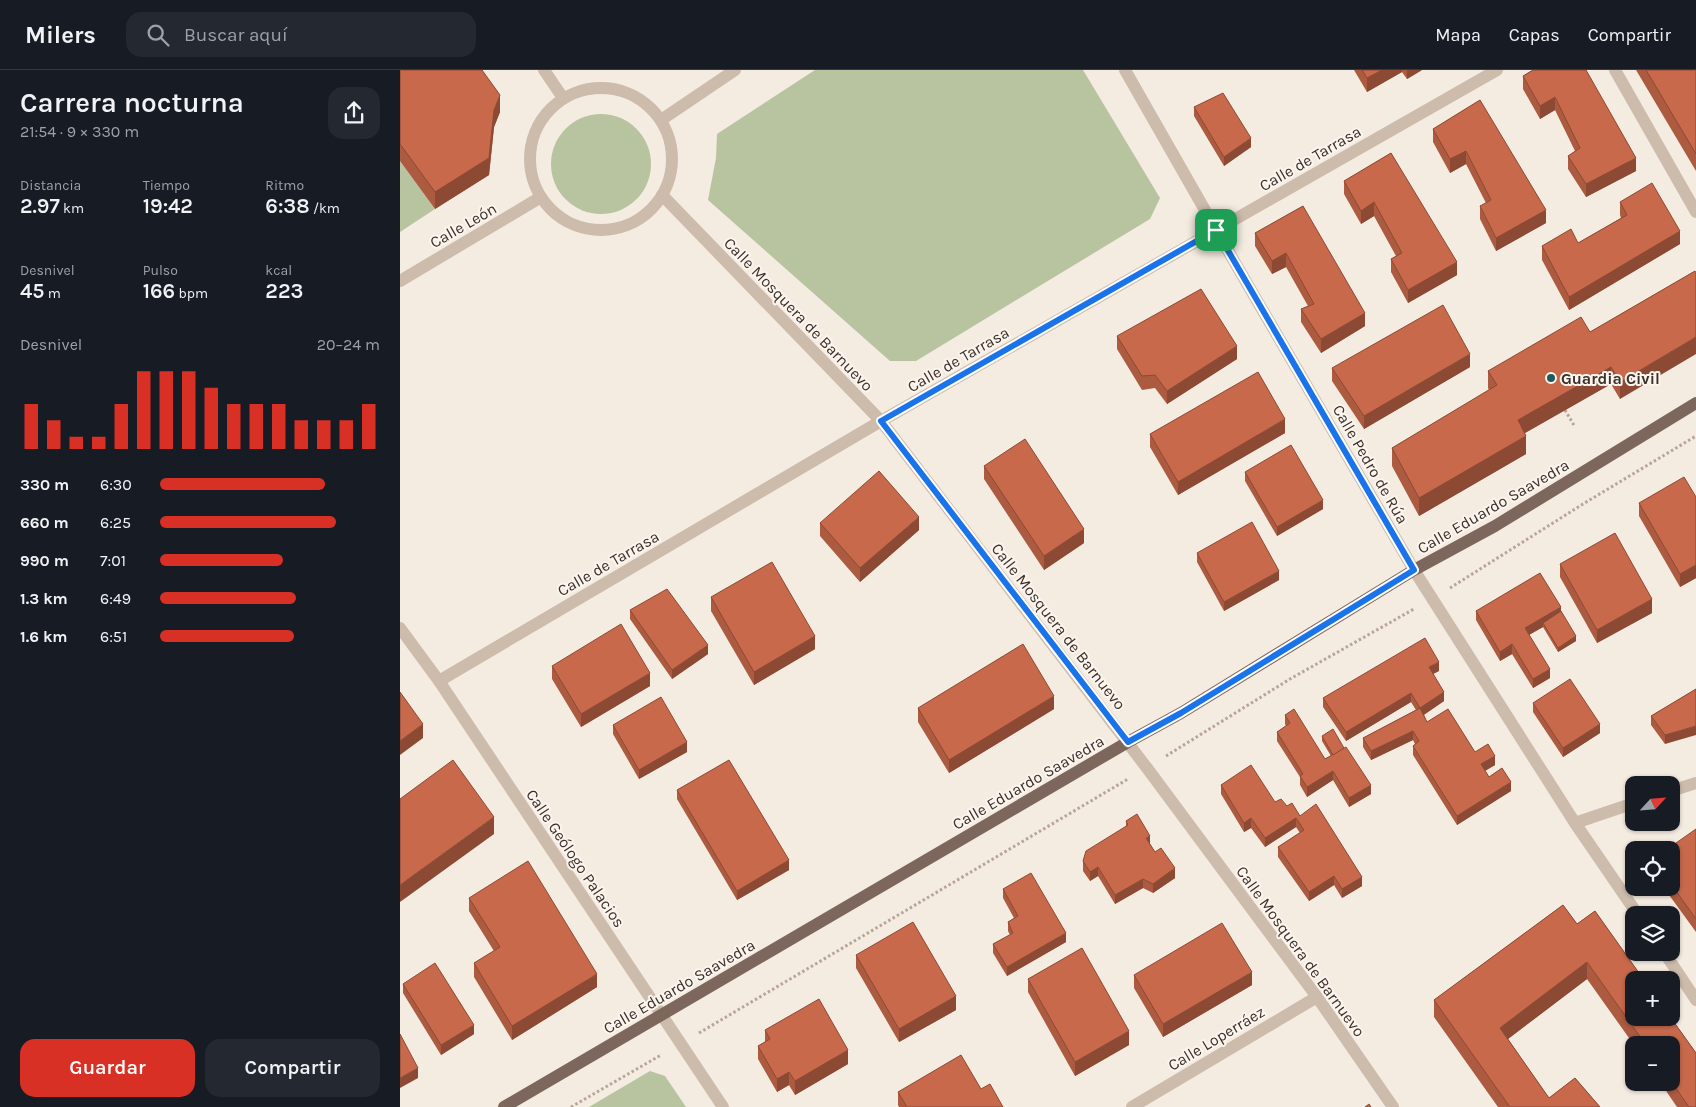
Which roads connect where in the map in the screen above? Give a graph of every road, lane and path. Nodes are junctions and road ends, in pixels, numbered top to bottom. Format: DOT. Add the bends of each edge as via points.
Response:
graph roads {
  1 [pos="544,70"];
  2 [pos="735,70"];
  3 [pos="1125,70"];
  4 [pos="1497,70"];
  5 [pos="1615,70"];
  6 [pos="563,98"];
  7 [pos="661,120"];
  8 [pos="662,195"];
  9 [pos="541,197"];
  10 [pos="1696,212"];
  11 [pos="1216,230"];
  12 [pos="400,281"];
  13 [pos="1696,403"];
  14 [pos="1566,410"];
  15 [pos="881,421"];
  16 [pos="1575,427"];
  17 [pos="1414,570"];
  18 [pos="400,628"];
  19 [pos="439,681"];
  20 [pos="1128,742"];
  21 [pos="1696,783"];
  22 [pos="1680,788"];
  23 [pos="1625,806"];
  24 [pos="1575,823"];
  25 [pos="1632,906"];
  26 [pos="1670,961"];
  27 [pos="1317,997"];
  28 [pos="1696,1000"];
  29 [pos="661,1016"];
  30 [pos="504,1107"];
  31 [pos="723,1107"];
  32 [pos="1132,1107"];
  33 [pos="1393,1107"];
  1 -- 6 [label="street"];
  2 -- 7 [label="street"];
  3 -- 11 [label="street, Calle Pedro de Rúa"];
  4 -- 11 [label="street, Calle de Tarrasa"];
  5 -- 10 [label="street"];
  6 -- 7 [label="street" via="584,89 606,87 627,92 646,103"];
  6 -- 9 [label="street" via="546,112 535,132 530,154 532,176"];
  7 -- 8 [label="street" via="669,138 672,158 670,177"];
  8 -- 9 [label="street" via="638,219 612,229 572,224 554,213"];
  8 -- 15 [label="street, Calle Mosquera de Barnuevo"];
  9 -- 12 [label="street, Calle León"];
  11 -- 15 [label="street, Calle de Tarrasa"];
  11 -- 17 [label="street, Calle Pedro de Rúa"];
  13 -- 17 [label="main road, Calle Eduardo Saavedra" via="1495,526"];
  14 -- 16 [label="path"];
  15 -- 19 [label="street, Calle de Tarrasa"];
  15 -- 20 [label="street, Calle Mosquera de Barnuevo"];
  17 -- 20 [label="main road, Calle Eduardo Saavedra"];
  17 -- 24 [label="street, Calle Pedro de Rúa"];
  18 -- 19 [label="street, Calle Geólogo Palacios"];
  19 -- 29 [label="street, Calle Geólogo Palacios"];
  20 -- 27 [label="street, Calle Mosquera de Barnuevo"];
  20 -- 29 [label="main road, Calle Eduardo Saavedra"];
  21 -- 22 [label="street"];
  23 -- 24 [label="street"];
  24 -- 25 [label="street, Calle Pedro de Rúa"];
  26 -- 28 [label="street"];
  27 -- 32 [label="street, Calle Loperráez"];
  27 -- 33 [label="street, Calle Mosquera de Barnuevo"];
  29 -- 30 [label="main road, Calle Eduardo Saavedra"];
  29 -- 31 [label="street, Calle Geólogo Palacios"];
}
